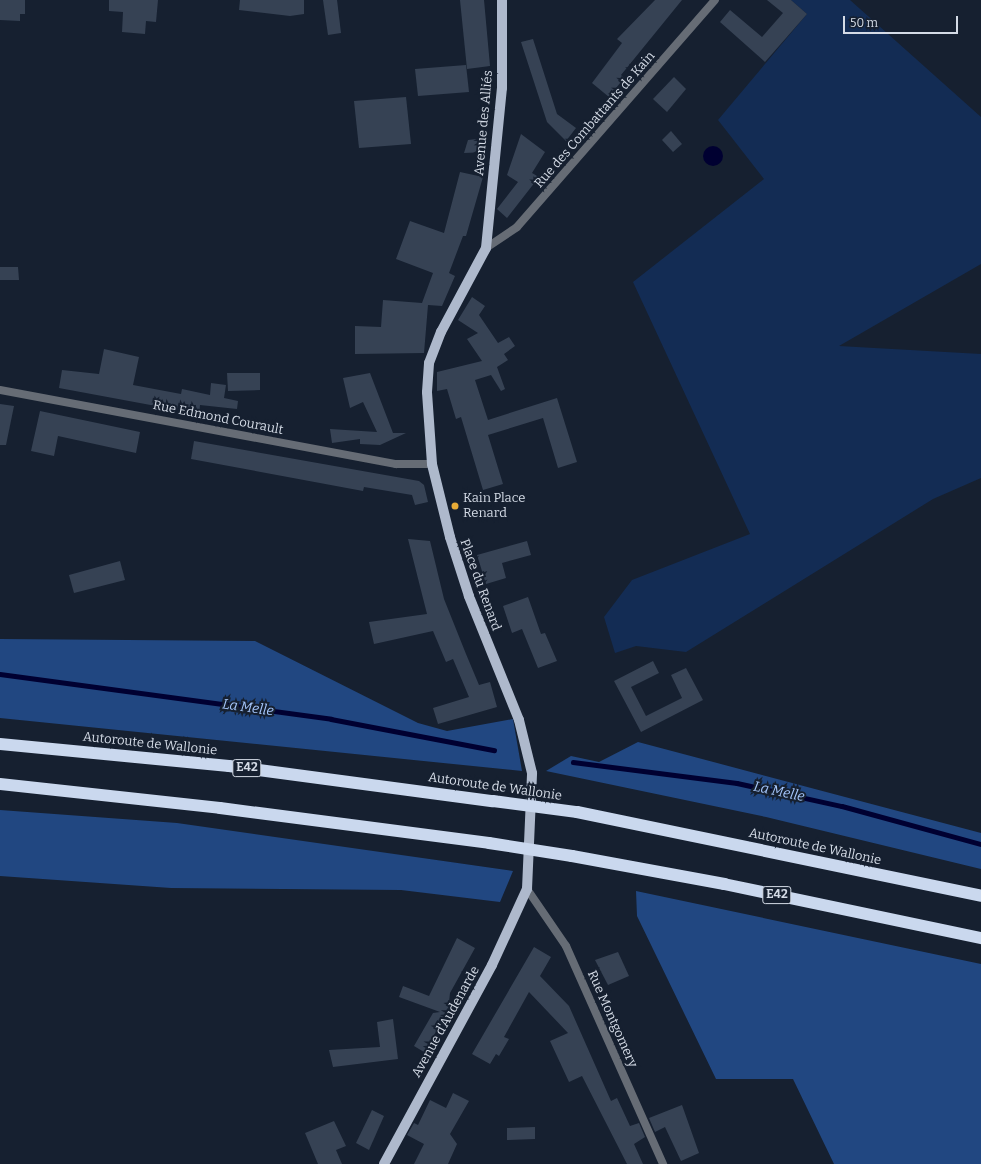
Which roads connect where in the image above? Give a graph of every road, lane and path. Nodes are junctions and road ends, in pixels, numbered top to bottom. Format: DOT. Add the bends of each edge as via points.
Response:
graph roads {
  1 [pos="502,0"];
  2 [pos="715,0"];
  3 [pos="486,248"];
  4 [pos="0,390"];
  5 [pos="432,464"];
  6 [pos="0,744"];
  7 [pos="0,784"];
  8 [pos="527,890"];
  9 [pos="981,896"];
  10 [pos="981,938"];
  11 [pos="384,1164"];
  12 [pos="663,1164"];
  1 -- 3 [label="main road, Avenue des Alliés" via="502,88"];
  2 -- 3 [label="street, Rue des Combattants de Kain" via="517,227"];
  3 -- 5 [label="main road, Place du Renard" via="440,332 429,363"];
  4 -- 5 [label="street, Rue Edmond Courault" via="396,464"];
  5 -- 8 [label="main road, Place du Renard" via="466,589 519,720 532,773"];
  6 -- 9 [label="highway, Autoroute de Wallonie / E42, bridge" via="229,766 577,812"];
  7 -- 10 [label="highway, E42, bridge" via="220,808 572,856 724,884"];
  8 -- 11 [label="main road, Avenue d'Audenarde" via="492,965"];
  8 -- 12 [label="street, Rue Montgomery" via="566,946"];
}
